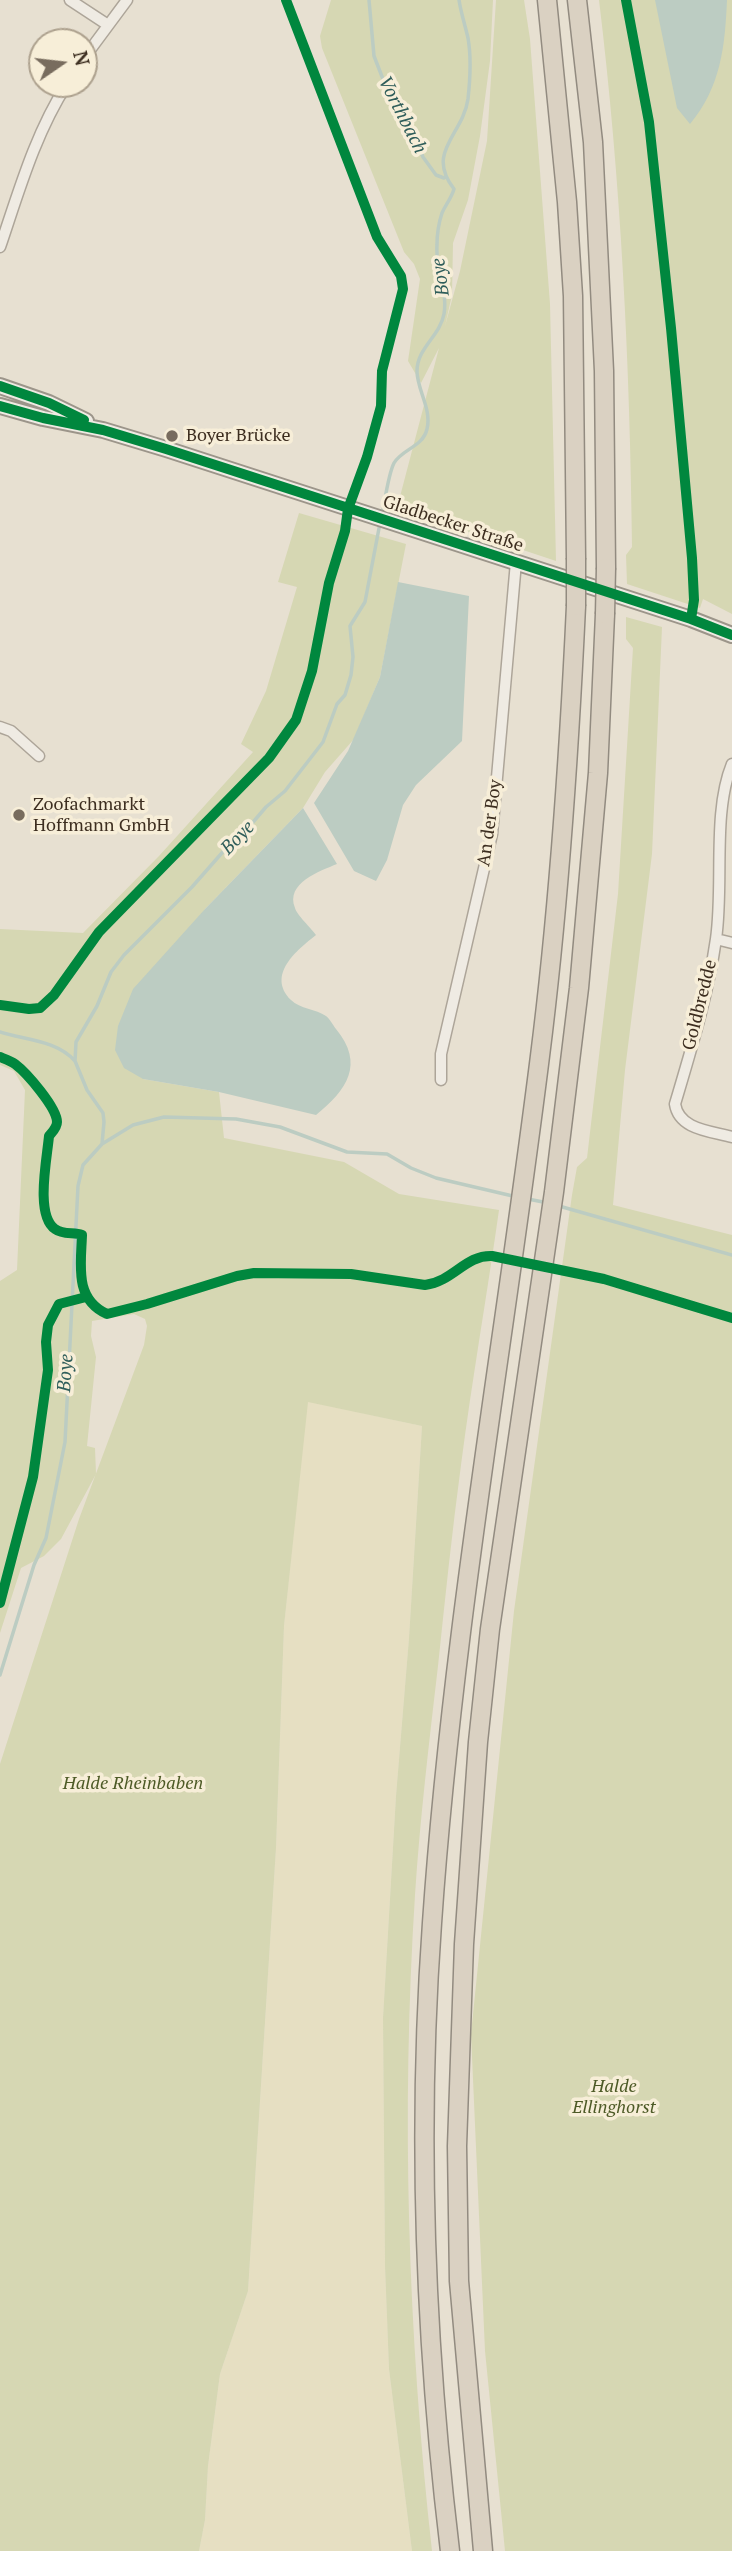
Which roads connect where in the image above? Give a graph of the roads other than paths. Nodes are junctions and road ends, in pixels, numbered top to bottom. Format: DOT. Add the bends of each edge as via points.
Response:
graph roads {
  1 [pos="70,0"];
  2 [pos="127,0"];
  3 [pos="547,0"];
  4 [pos="577,0"];
  5 [pos="108,25"];
  6 [pos="98,39"];
  7 [pos="60,98"];
  8 [pos="0,247"];
  9 [pos="0,386"];
  10 [pos="0,406"];
  11 [pos="103,430"];
  12 [pos="516,562"];
  13 [pos="732,635"];
  14 [pos="0,727"];
  15 [pos="38,756"];
  16 [pos="732,764"];
  17 [pos="716,939"];
  18 [pos="732,943"];
  19 [pos="441,1080"];
  20 [pos="732,1136"];
  21 [pos="450,2551"];
  22 [pos="483,2551"];
  1 -- 5 [label="street"];
  2 -- 5 [label="street"];
  3 -- 21 [label="highway, bridge" via="573,296 576,606 555,921 513,1263 461,1623 431,1928 425,2120 429,2284"];
  4 -- 22 [label="highway, bridge" via="593,142 604,371 605,614 589,890 554,1192 490,1629 459,2024 459,2281"];
  5 -- 6 [label="street"];
  7 -- 8 [label="street" via="28,161"];
  9 -- 11 [label="main road, Gladbecker Straße" via="49,403"];
  10 -- 11 [label="main road, Gladbecker Straße"];
  11 -- 12 [label="main road, Gladbecker Straße"];
  12 -- 13 [label="main road, Gladbecker Straße"];
  12 -- 19 [label="street, An der Boy" via="492,834 441,1054"];
  14 -- 15 [label="street"];
  16 -- 17 [label="street, Goldbredde" via="722,800"];
  17 -- 18 [label="street"];
  17 -- 20 [label="street, Goldbredde" via="675,1104 680,1119 690,1125"];
}
